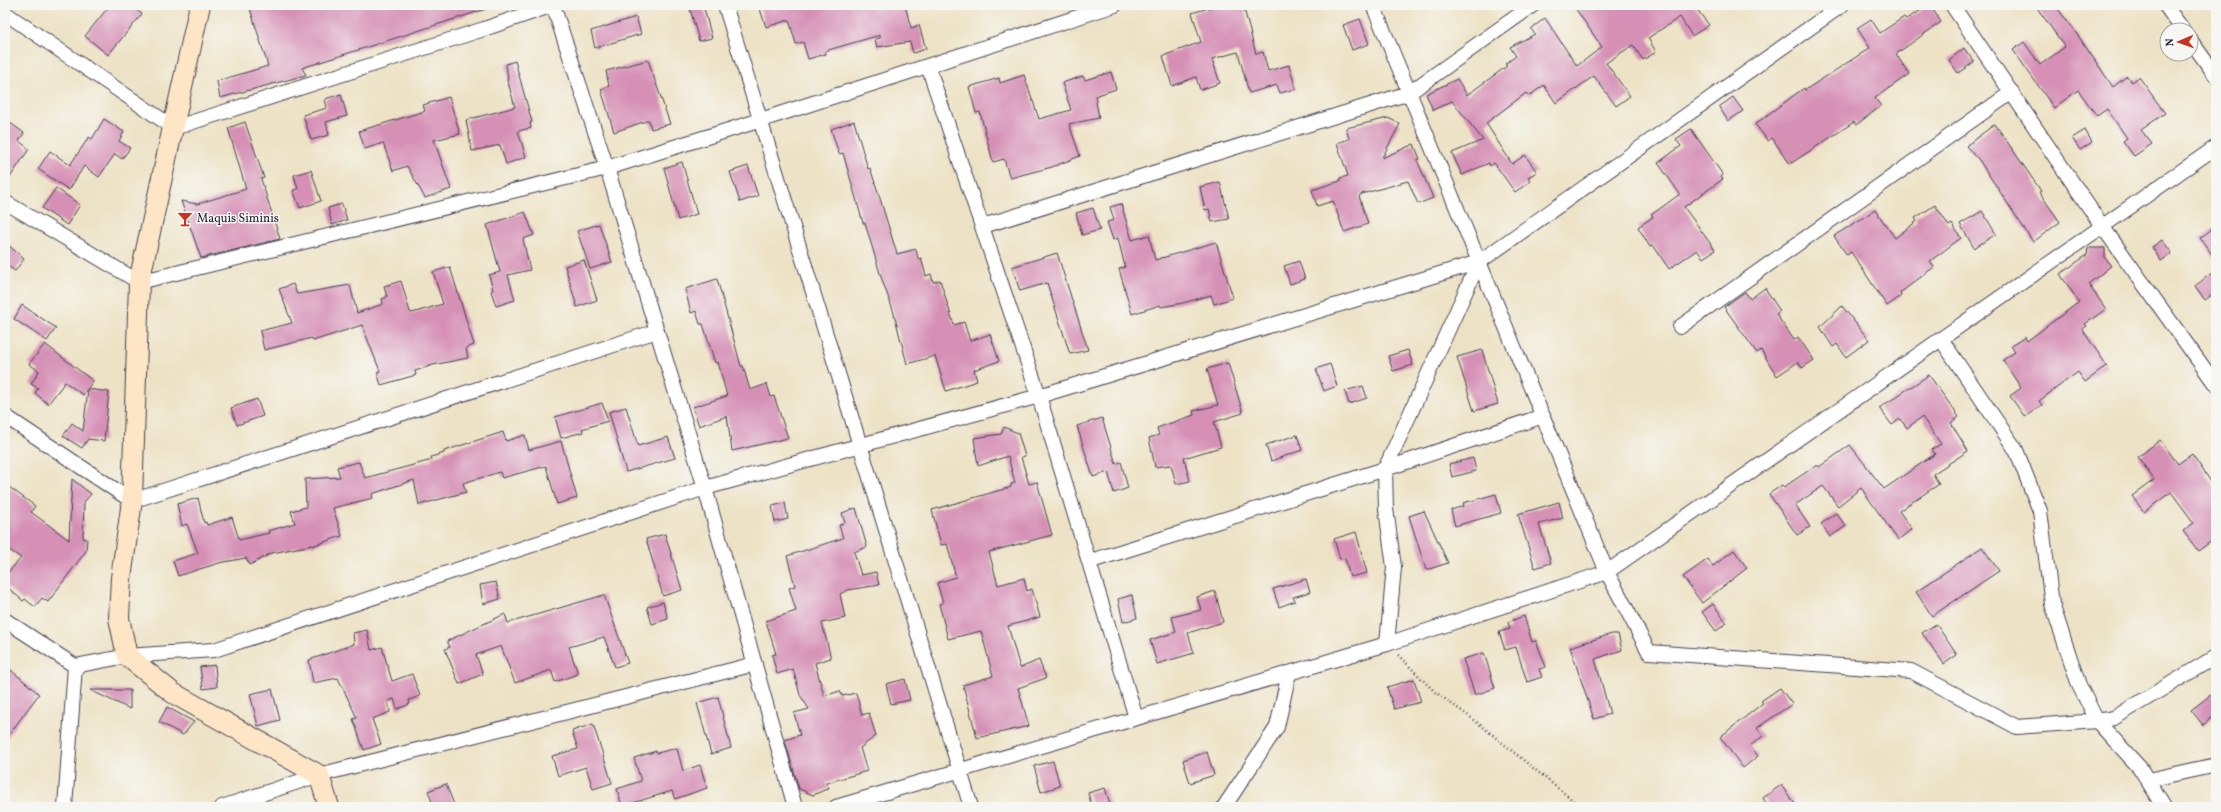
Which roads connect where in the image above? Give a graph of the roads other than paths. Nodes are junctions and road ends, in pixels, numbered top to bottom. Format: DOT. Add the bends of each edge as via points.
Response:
graph roads {
  1 [pos="200,5"];
  2 [pos="553,5"];
  3 [pos="725,5"];
  4 [pos="1116,5"];
  5 [pos="1373,5"];
  6 [pos="1533,5"];
  7 [pos="1842,5"];
  8 [pos="1952,5"];
  9 [pos="2165,5"];
  10 [pos="5,13"];
  11 [pos="2177,22"];
  12 [pos="2199,52"];
  13 [pos="928,66"];
  14 [pos="2216,76"];
  15 [pos="2012,92"];
  16 [pos="1409,93"];
  17 [pos="761,120"];
  18 [pos="174,128"];
  19 [pos="2216,147"];
  20 [pos="607,168"];
  21 [pos="5,202"];
  22 [pos="983,226"];
  23 [pos="2102,226"];
  24 [pos="1479,262"];
  25 [pos="139,282"];
  26 [pos="1680,327"];
  27 [pos="657,331"];
  28 [pos="1941,339"];
  29 [pos="2216,385"];
  30 [pos="1039,396"];
  31 [pos="5,416"];
  32 [pos="1543,416"];
  33 [pos="860,446"];
  34 [pos="1385,469"];
  35 [pos="705,488"];
  36 [pos="132,501"];
  37 [pos="1091,561"];
  38 [pos="1607,572"];
  39 [pos="5,620"];
  40 [pos="1387,644"];
  41 [pos="127,656"];
  42 [pos="2215,657"];
  43 [pos="755,664"];
  44 [pos="74,666"];
  45 [pos="1289,673"];
  46 [pos="1136,718"];
  47 [pos="2097,721"];
  48 [pos="2216,765"];
  49 [pos="960,769"];
  50 [pos="319,775"];
  51 [pos="2148,780"];
  52 [pos="65,807"];
  53 [pos="222,807"];
  54 [pos="329,807"];
  55 [pos="794,807"];
  56 [pos="836,807"];
  57 [pos="971,807"];
  58 [pos="1224,807"];
  59 [pos="2164,807"];
  1 -- 18 [label="street"];
  2 -- 18 [label="street"];
  2 -- 20 [label="street"];
  3 -- 17 [label="street"];
  4 -- 13 [label="street"];
  5 -- 16 [label="street"];
  6 -- 16 [label="street"];
  7 -- 24 [label="street"];
  8 -- 15 [label="street"];
  9 -- 11 [label="street"];
  10 -- 18 [label="street"];
  12 -- 14 [label="street"];
  13 -- 17 [label="street"];
  13 -- 22 [label="street"];
  15 -- 23 [label="street"];
  15 -- 26 [label="street"];
  16 -- 22 [label="street"];
  16 -- 24 [label="street"];
  17 -- 20 [label="street"];
  17 -- 33 [label="street"];
  18 -- 25 [label="street"];
  19 -- 23 [label="street"];
  20 -- 25 [label="street"];
  20 -- 27 [label="street"];
  21 -- 25 [label="street"];
  22 -- 30 [label="street"];
  23 -- 28 [label="street"];
  23 -- 29 [label="street"];
  24 -- 30 [label="street"];
  24 -- 32 [label="street"];
  24 -- 34 [label="street"];
  25 -- 36 [label="street"];
  27 -- 35 [label="street"];
  27 -- 36 [label="street"];
  28 -- 38 [label="street"];
  28 -- 47 [label="street" via="2016,450 2040,510 2052,604 2079,685"];
  30 -- 33 [label="street"];
  30 -- 37 [label="street"];
  31 -- 36 [label="street"];
  32 -- 34 [label="street"];
  32 -- 38 [label="street"];
  33 -- 35 [label="street"];
  33 -- 49 [label="street"];
  34 -- 37 [label="street"];
  34 -- 40 [label="street" via="1386,509 1394,567"];
  35 -- 41 [label="street" via="214,650"];
  35 -- 43 [label="street"];
  36 -- 41 [label="street" via="121,578 119,618"];
  37 -- 46 [label="street"];
  38 -- 40 [label="street"];
  38 -- 47 [label="street" via="1649,652 1911,671 2017,727"];
  39 -- 44 [label="street"];
  40 -- 45 [label="street"];
  41 -- 44 [label="street"];
  41 -- 50 [label="street" via="173,692"];
  42 -- 47 [label="street" via="2114,718"];
  43 -- 50 [label="street"];
  43 -- 55 [label="street"];
  44 -- 52 [label="street"];
  45 -- 46 [label="street"];
  45 -- 58 [label="street" via="1277,727"];
  46 -- 49 [label="street"];
  47 -- 51 [label="street"];
  48 -- 51 [label="street"];
  49 -- 56 [label="street"];
  49 -- 57 [label="street"];
  50 -- 53 [label="street"];
  50 -- 54 [label="street"];
  51 -- 59 [label="street"];
}
